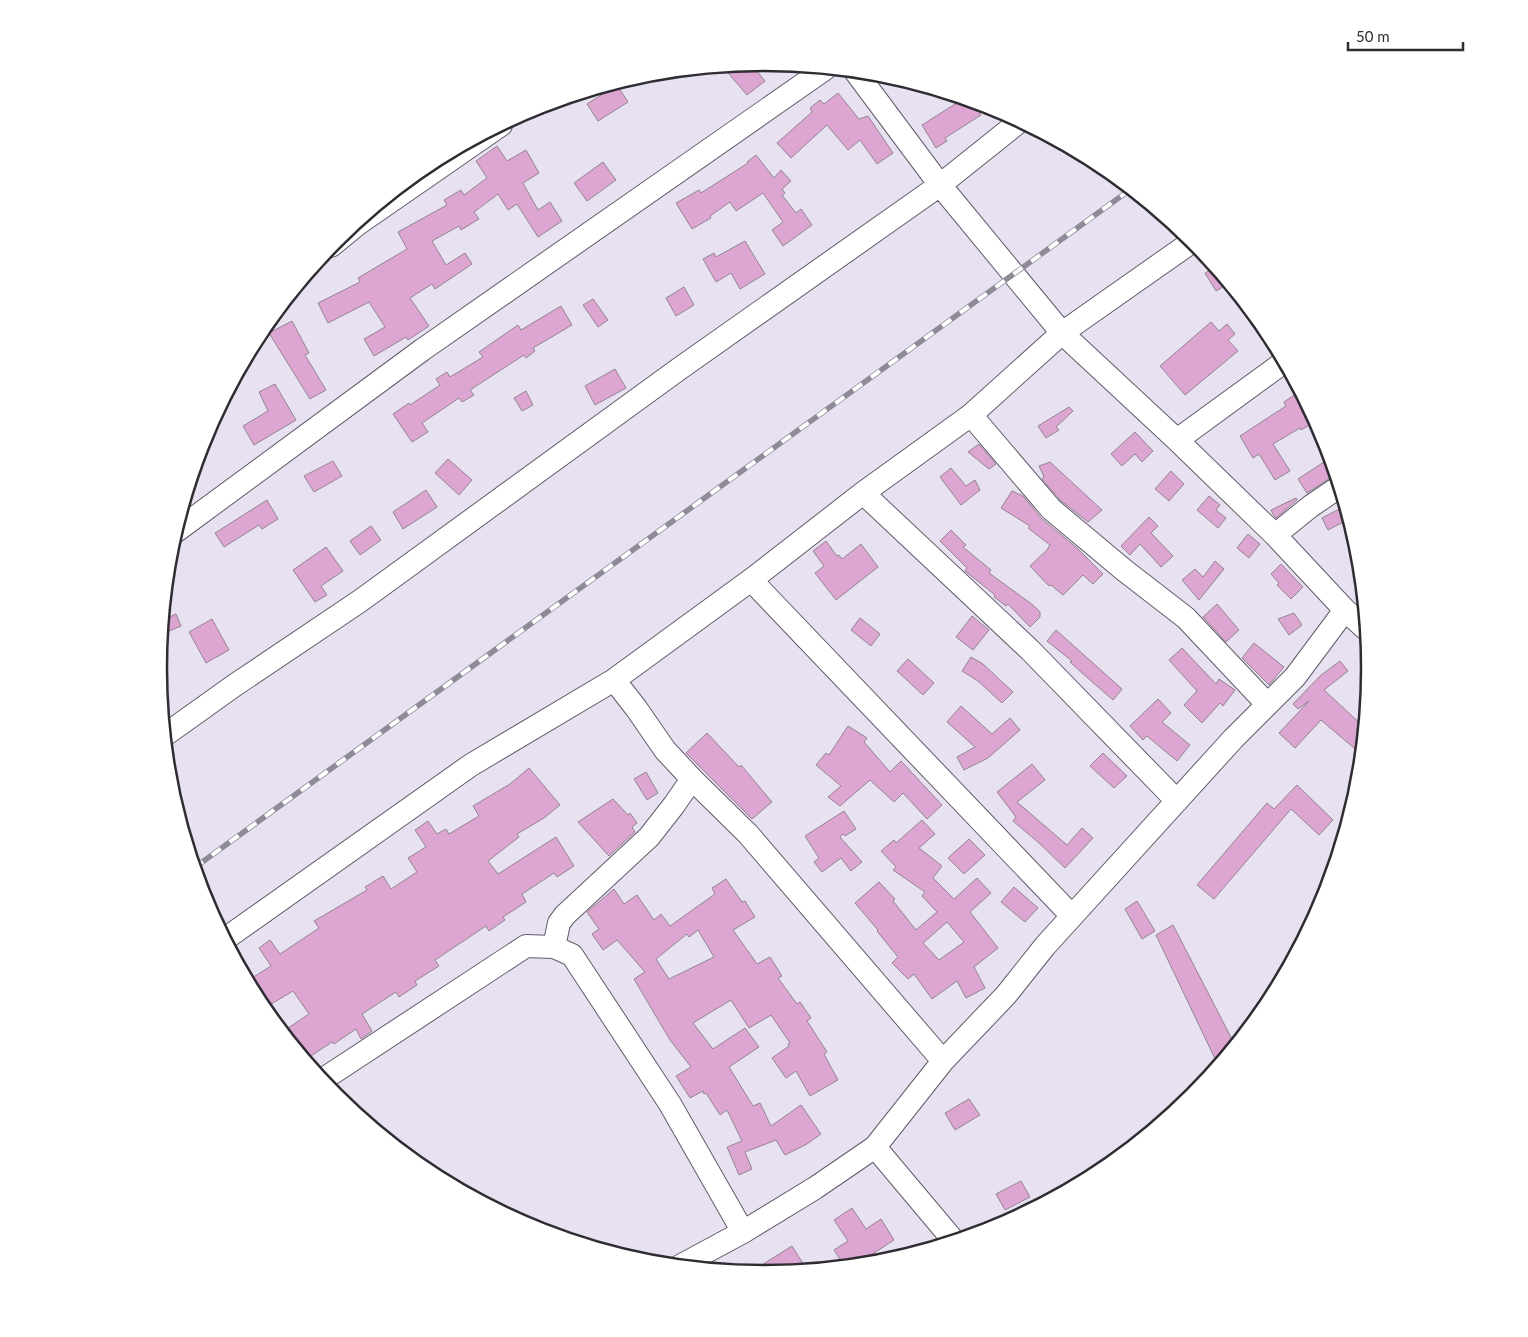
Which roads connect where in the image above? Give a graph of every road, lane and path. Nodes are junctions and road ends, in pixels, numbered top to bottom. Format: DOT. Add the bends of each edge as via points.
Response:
graph roads {
  1 [pos="816,74"];
  2 [pos="861,79"];
  3 [pos="1013,126"];
  4 [pos="451,160"];
  5 [pos="940,185"];
  6 [pos="412,186"];
  7 [pos="1186,246"];
  8 [pos="1062,333"];
  9 [pos="1279,366"];
  10 [pos="971,415"];
  11 [pos="1177,440"];
  12 [pos="1334,490"];
  13 [pos="863,493"];
  14 [pos="186,517"];
  15 [pos="1275,535"];
  16 [pos="751,580"];
  17 [pos="1345,610"];
  18 [pos="1359,623"];
  19 [pos="614,680"];
  20 [pos="1267,704"];
  21 [pos="170,731"];
  22 [pos="692,779"];
  23 [pos="1176,801"];
  24 [pos="1072,916"];
  25 [pos="230,936"];
  26 [pos="554,947"];
  27 [pos="943,1061"];
  28 [pos="328,1076"];
  29 [pos="874,1147"];
  30 [pos="743,1232"];
  31 [pos="950,1236"];
  32 [pos="689,1261"];
  1 -- 14 [label="street"];
  2 -- 5 [label="street"];
  3 -- 5 [label="street"];
  4 -- 6 [label="street"];
  5 -- 8 [label="street"];
  5 -- 21 [label="street" via="679,369 360,601"];
  7 -- 8 [label="street"];
  8 -- 10 [label="street"];
  8 -- 11 [label="street"];
  9 -- 11 [label="street"];
  10 -- 13 [label="street"];
  10 -- 20 [label="street" via="1051,509 1186,618"];
  11 -- 15 [label="street"];
  12 -- 15 [label="street"];
  13 -- 16 [label="street"];
  13 -- 23 [label="street" via="1030,650"];
  15 -- 17 [label="street"];
  16 -- 19 [label="street"];
  16 -- 24 [label="street"];
  17 -- 18 [label="street"];
  17 -- 20 [label="street" via="1295,677"];
  19 -- 22 [label="street" via="665,750"];
  19 -- 25 [label="street" via="471,765"];
  20 -- 23 [label="street"];
  22 -- 26 [label="street" via="649,837 565,915 559,923"];
  22 -- 27 [label="street" via="748,834"];
  23 -- 24 [label="street"];
  24 -- 27 [label="street" via="1006,995"];
  26 -- 28 [label="street" via="526,946"];
  26 -- 30 [label="street" via="572,955 670,1104"];
  27 -- 29 [label="street"];
  29 -- 30 [label="street"];
  29 -- 31 [label="street"];
  30 -- 32 [label="street"];
}
